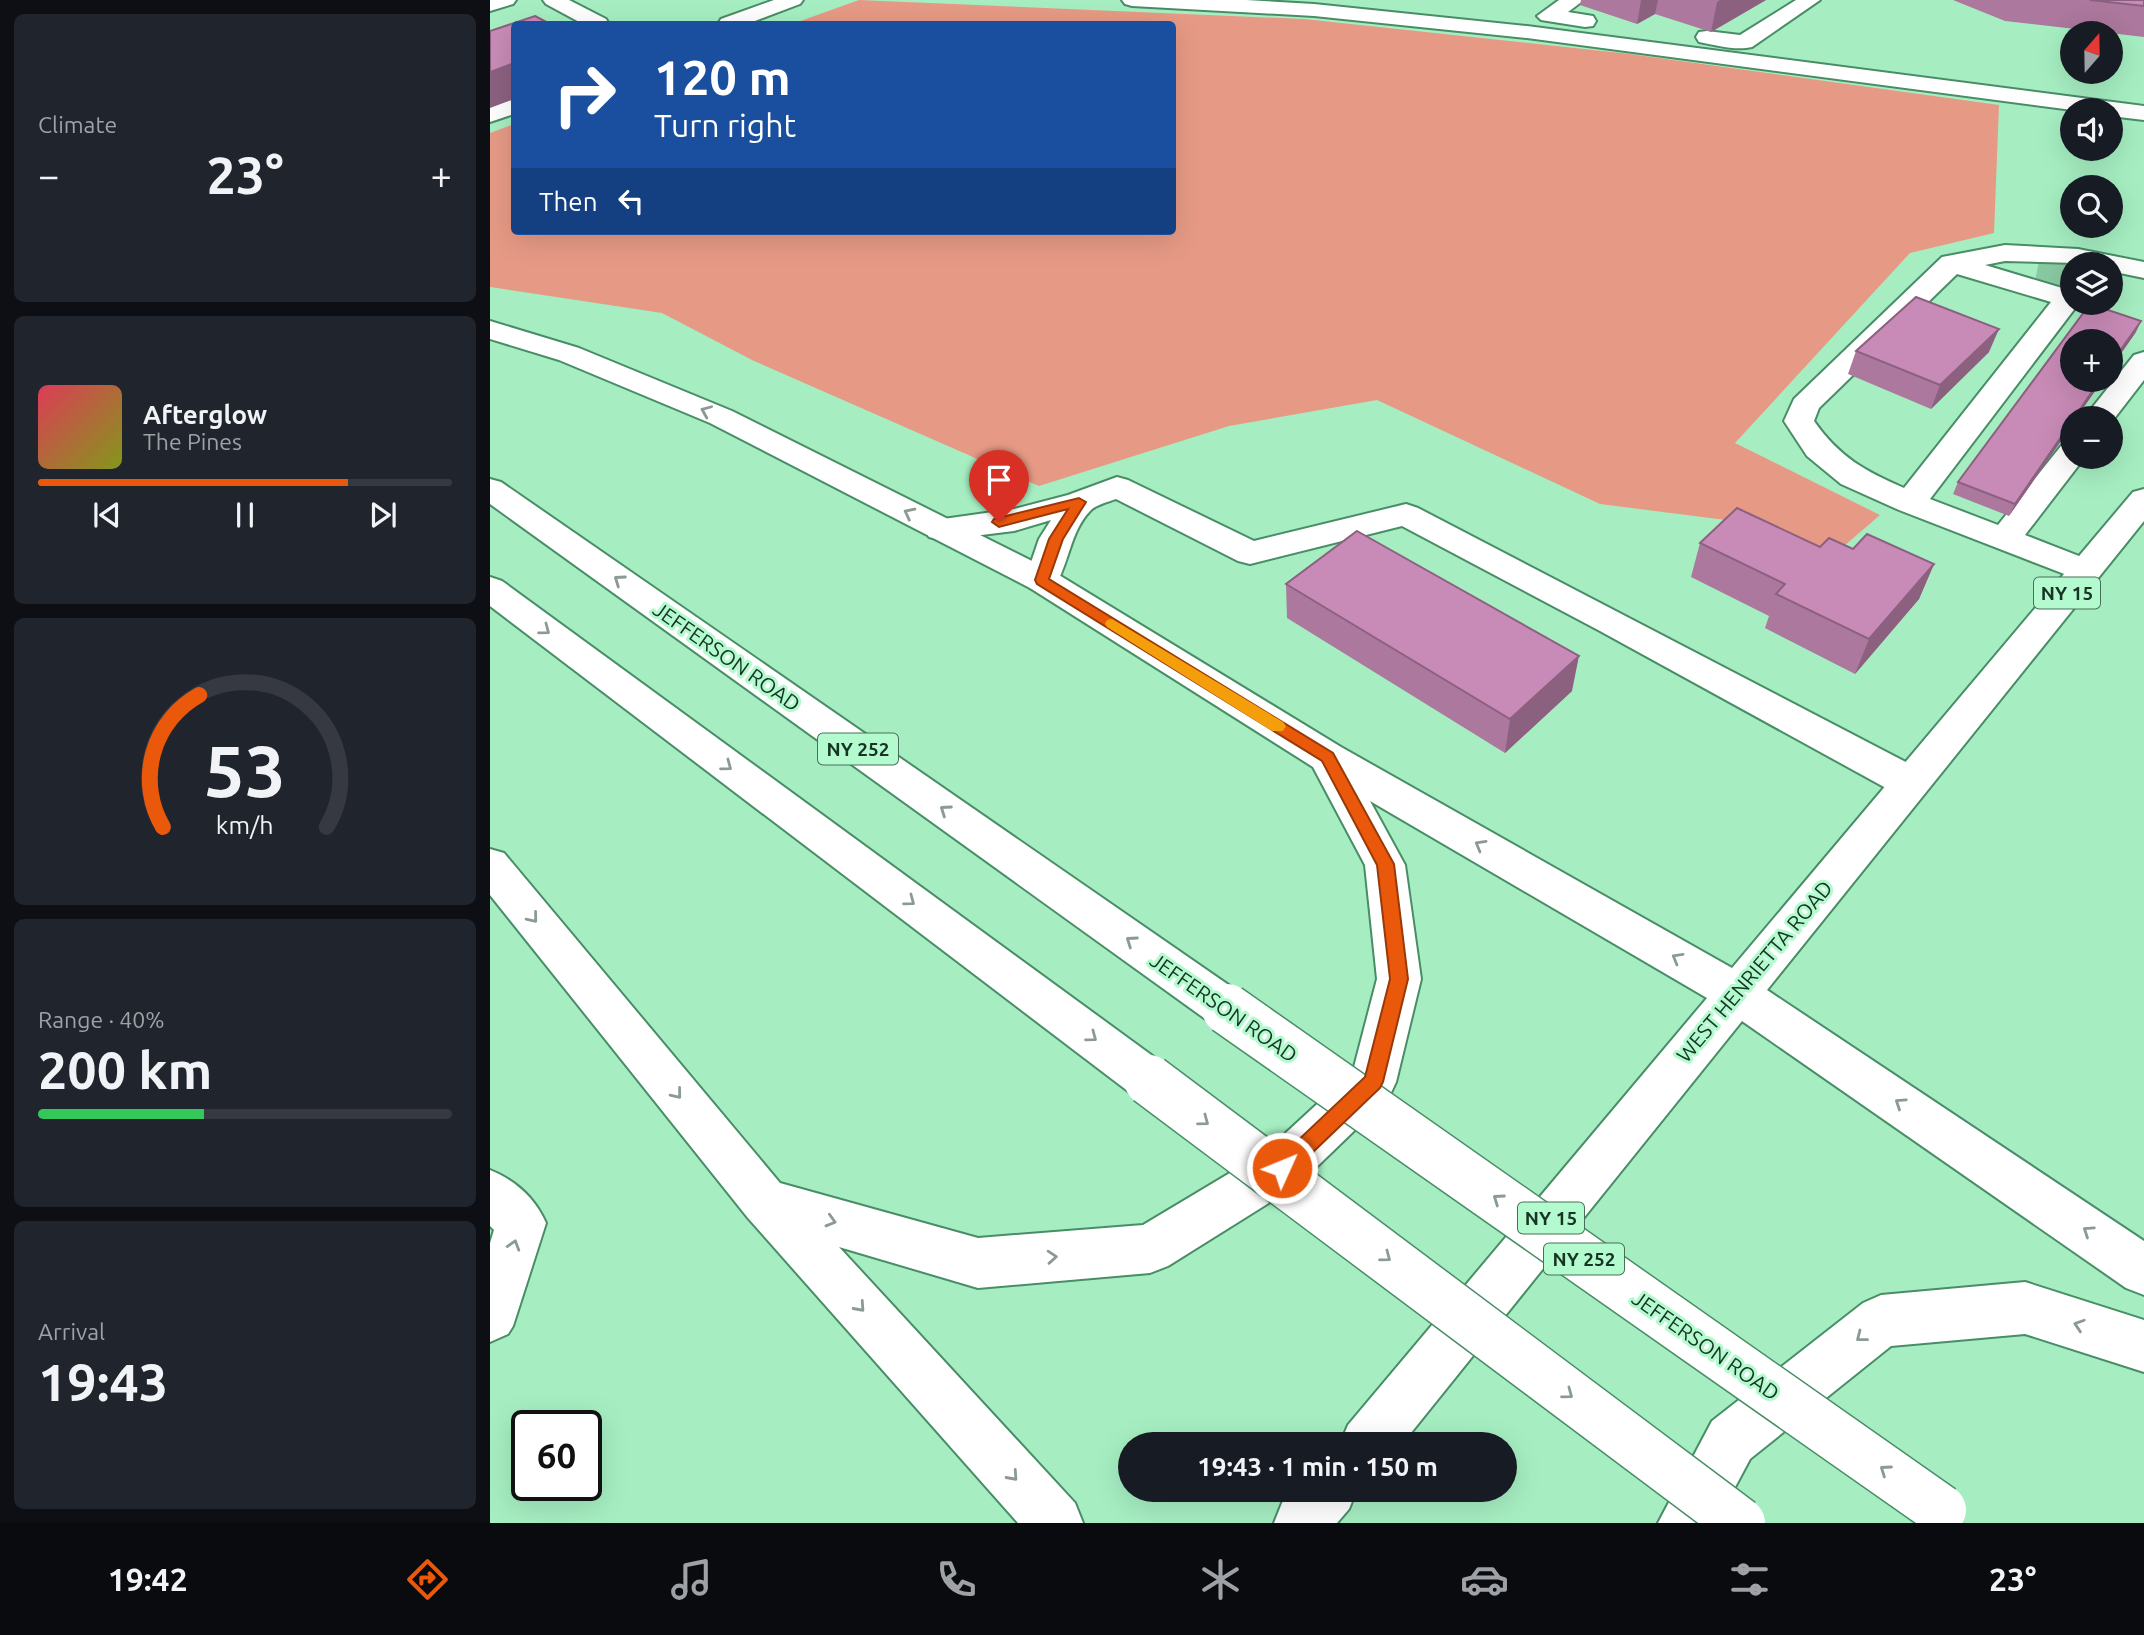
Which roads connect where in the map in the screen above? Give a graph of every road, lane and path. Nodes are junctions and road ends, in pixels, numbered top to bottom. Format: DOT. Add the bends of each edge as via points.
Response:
graph roads {
  1 [pos="506,0"];
  2 [pos="793,0"];
  3 [pos="1132,0"];
  4 [pos="1574,0"];
  5 [pos="1810,0"];
  6 [pos="490,5"];
  7 [pos="558,9"];
  8 [pos="590,21"];
  9 [pos="737,21"];
  10 [pos="1742,51"];
  11 [pos="511,107"];
  12 [pos="2144,113"];
  13 [pos="490,115"];
  14 [pos="1952,263"];
  15 [pos="2144,270"];
  16 [pos="2037,271"];
  17 [pos="2144,295"];
  18 [pos="2069,318"];
  19 [pos="490,330"];
  20 [pos="2131,360"];
  21 [pos="2100,406"];
  22 [pos="2043,480"];
  23 [pos="490,489"];
  24 [pos="2144,499"];
  25 [pos="1079,502"];
  26 [pos="1910,503"];
  27 [pos="941,529"];
  28 [pos="2085,571"];
  29 [pos="1042,580"];
  30 [pos="490,589"];
  31 [pos="1327,757"];
  32 [pos="1909,782"];
  33 [pos="490,865"];
  34 [pos="1736,993"];
  35 [pos="490,1193"];
  36 [pos="765,1202"];
  37 [pos="2144,1270"];
  38 [pos="492,1310"];
  39 [pos="2144,1346"];
  40 [pos="1377,1432"];
  41 [pos="1319,1502"];
  42 [pos="1950,1516"];
  43 [pos="1055,1523"];
  44 [pos="1302,1523"];
  45 [pos="1686,1523"];
  46 [pos="1740,1523"];
  1 -- 6 [label="main road"];
  2 -- 9 [label="main road"];
  3 -- 10 [label="main road" via="1314,9"];
  4 -- 10 [label="main road" via="1548,16"];
  5 -- 10 [label="main road"];
  7 -- 8 [label="main road"];
  10 -- 12 [label="main road"];
  11 -- 13 [label="main road"];
  14 -- 15 [label="main road" via="2006,253 2078,257"];
  14 -- 16 [label="main road"];
  14 -- 18 [label="main road"];
  14 -- 26 [label="main road" via="1805,405 1799,421 1818,449 1852,477"];
  17 -- 18 [label="main road"];
  18 -- 26 [label="main road" via="1960,461"];
  27 -- 19 [label="main road, one-way" via="721,417 569,354"];
  20 -- 21 [label="main road"];
  22 -- 26 [label="main road"];
  22 -- 28 [label="main road"];
  42 -- 23 [label="main road, JEFFERSON ROAD / NY 252, one-way, bridge"];
  24 -- 28 [label="main road, WEST HENRIETTA ROAD / NY 15"];
  25 -- 27 [label="main road" via="1014,520"];
  25 -- 29 [label="main road" via="1056,539"];
  25 -- 32 [label="main road" via="1117,487 1250,553 1406,515"];
  27 -- 29 [label="main road"];
  28 -- 32 [label="main road, WEST HENRIETTA ROAD / NY 15"];
  29 -- 31 [label="main road"];
  30 -- 46 [label="main road, one-way, bridge"];
  34 -- 31 [label="main road, one-way"];
  36 -- 31 [label="main road, one-way" via="978,1263 1150,1249 1282,1168 1373,1082 1399,979 1385,864"];
  32 -- 34 [label="main road, WEST HENRIETTA ROAD / NY 15"];
  33 -- 36 [label="main road, one-way"];
  37 -- 34 [label="main road, one-way"];
  34 -- 40 [label="main road, WEST HENRIETTA ROAD / NY 15"];
  38 -- 35 [label="main road, one-way" via="521,1223"];
  36 -- 43 [label="main road, one-way"];
  39 -- 45 [label="main road, one-way" via="2025,1308 1881,1321 1731,1440"];
  41 -- 44 [label="main road"];
}
